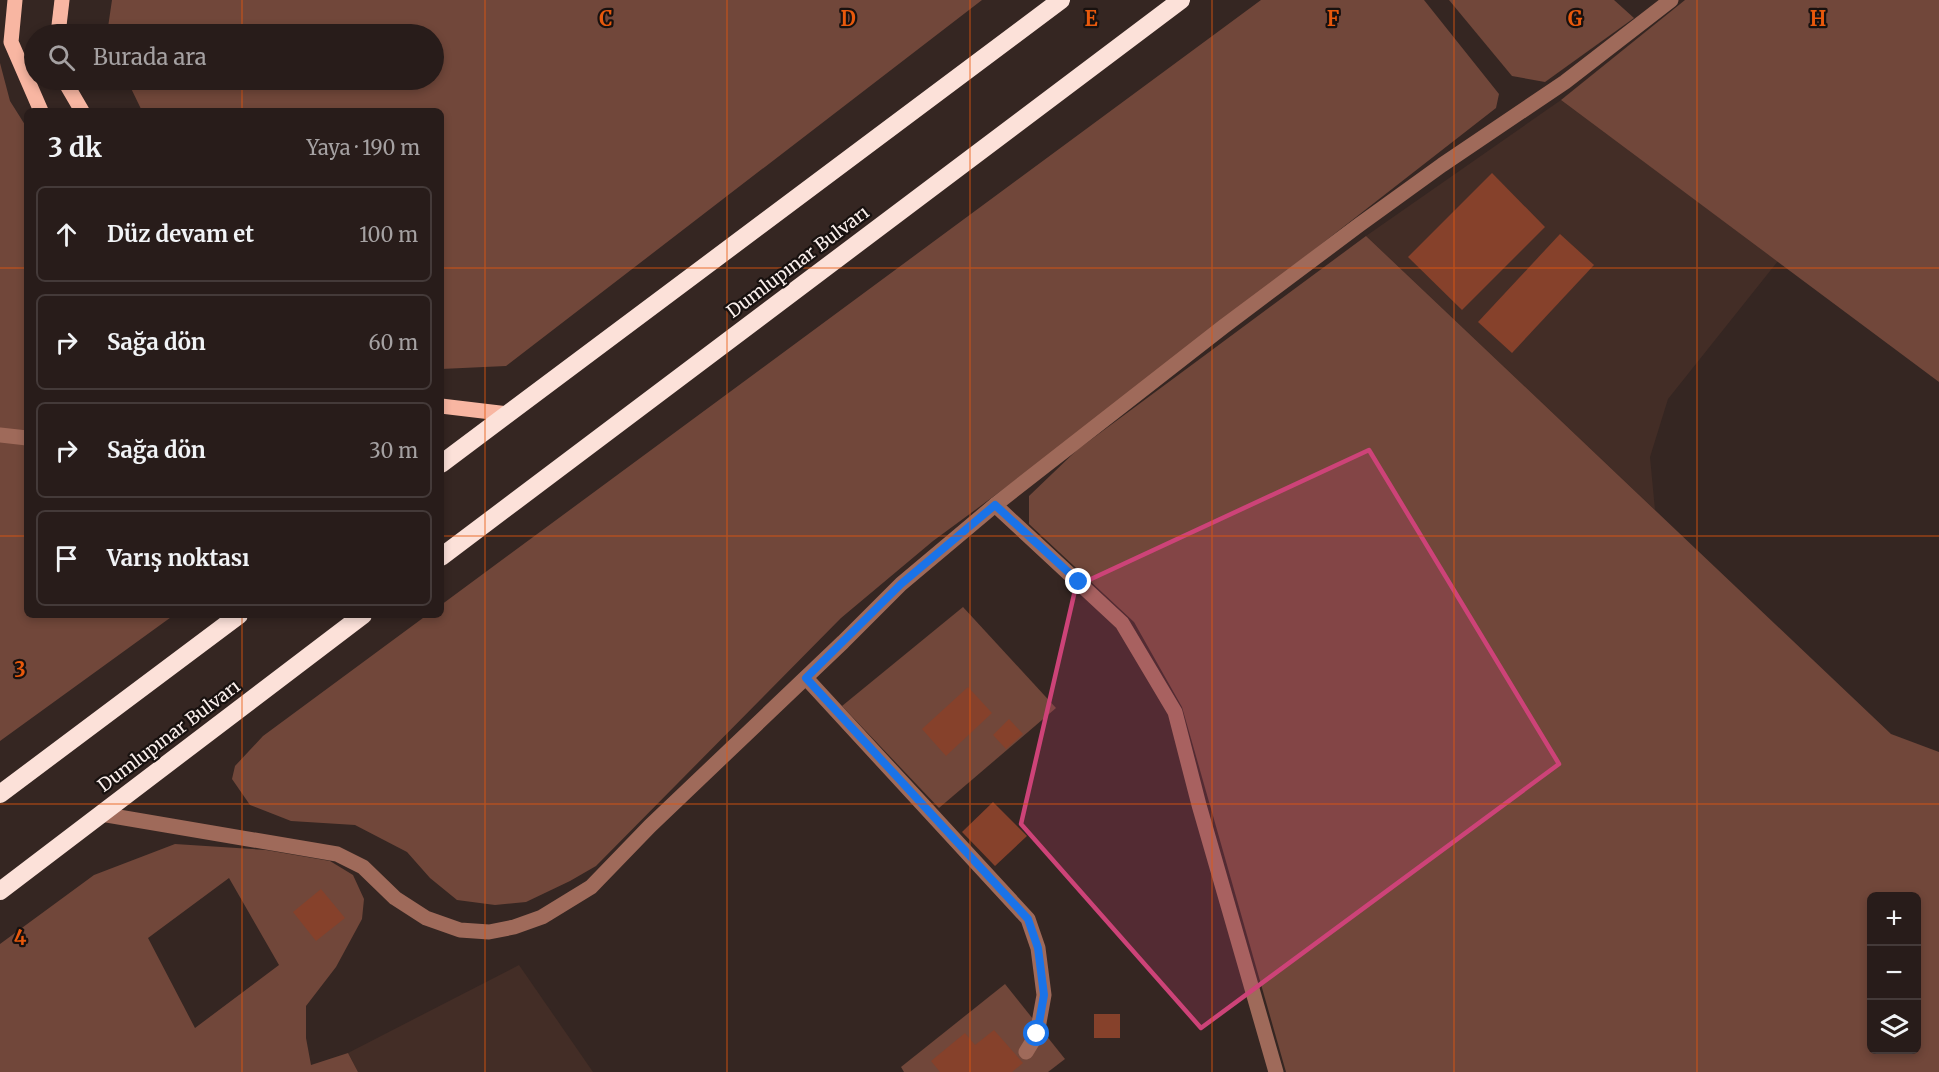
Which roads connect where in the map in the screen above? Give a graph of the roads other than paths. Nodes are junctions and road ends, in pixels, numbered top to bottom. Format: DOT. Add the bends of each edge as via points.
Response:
graph roads {
  1 [pos="15,0"];
  2 [pos="62,0"];
  3 [pos="1061,0"];
  4 [pos="1181,0"];
  5 [pos="1671,0"];
  6 [pos="59,24"];
  7 [pos="24,72"];
  8 [pos="32,90"];
  9 [pos="70,90"];
  10 [pos="40,108"];
  11 [pos="80,108"];
  12 [pos="444,406"];
  13 [pos="508,414"];
  14 [pos="0,435"];
  15 [pos="24,438"];
  16 [pos="444,462"];
  17 [pos="995,505"];
  18 [pos="444,555"];
  19 [pos="235,618"];
  20 [pos="359,618"];
  21 [pos="806,678"];
  22 [pos="0,794"];
  23 [pos="100,814"];
  24 [pos="0,891"];
  25 [pos="1026,1052"];
  26 [pos="1276,1072"];
  1 -- 7 [label="main road" via="11,42"];
  2 -- 6 [label="main road"];
  3 -- 13 [label="highway"];
  4 -- 18 [label="highway, Dumlupınar Bulvarı"];
  5 -- 17 [label="street" via="1565,82 1350,232"];
  8 -- 10 [label="main road"];
  9 -- 11 [label="main road"];
  12 -- 13 [label="main road"];
  13 -- 16 [label="highway"];
  14 -- 15 [label="street"];
  17 -- 21 [label="street" via="901,584"];
  17 -- 26 [label="street" via="1122,623 1175,712"];
  19 -- 22 [label="highway"];
  20 -- 23 [label="highway, Dumlupınar Bulvarı"];
  21 -- 23 [label="street" via="591,887 542,917 489,932 460,930 426,918 395,898 363,867 337,854"];
  21 -- 25 [label="street" via="1028,919 1038,948 1044,995 1037,1034"];
  23 -- 24 [label="highway, Dumlupınar Bulvarı"];
}
